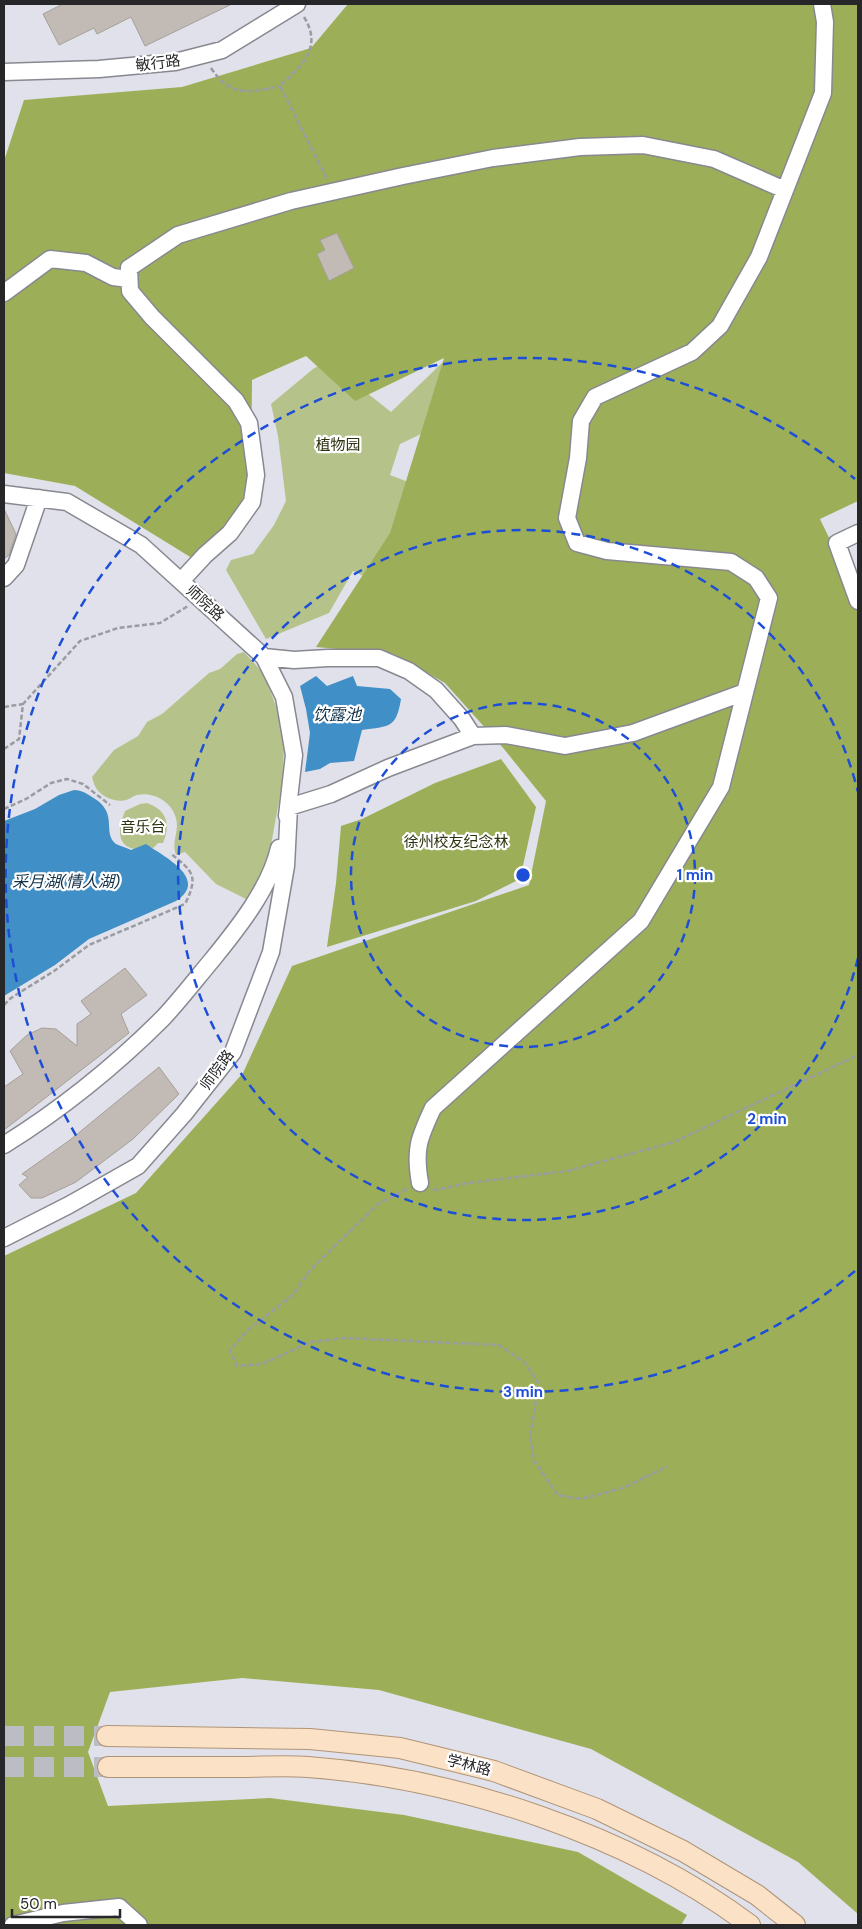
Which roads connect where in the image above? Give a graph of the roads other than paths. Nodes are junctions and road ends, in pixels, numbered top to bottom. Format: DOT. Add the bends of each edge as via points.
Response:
graph roads {
  1 [pos="297,4"];
  2 [pos="822,4"];
  3 [pos="4,72"];
  4 [pos="785,190"];
  5 [pos="130,279"];
  6 [pos="4,293"];
  7 [pos="4,494"];
  8 [pos="39,498"];
  9 [pos="858,533"];
  10 [pos="4,578"];
  11 [pos="181,581"];
  12 [pos="858,600"];
  13 [pos="264,657"];
  14 [pos="745,692"];
  15 [pos="473,736"];
  16 [pos="289,807"];
  17 [pos="4,1145"];
  18 [pos="420,1183"];
  19 [pos="4,1238"];
  20 [pos="107,1736"];
  21 [pos="108,1768"];
  22 [pos="13,1925"];
  23 [pos="139,1925"];
  24 [pos="750,1925"];
  25 [pos="795,1925"];
  1 -- 3 [label="street, 敏行路" via="222,50 175,62 99,69"];
  2 -- 4 [label="street" via="823,93"];
  4 -- 5 [label="street" via="714,159 643,145 580,147 493,158 291,201 178,235 129,268"];
  4 -- 14 [label="street" via="759,257 720,326 692,352 595,397 581,421 567,518 578,543 607,551 731,562 756,578 769,598"];
  5 -- 6 [label="street" via="113,277 86,264 50,259"];
  5 -- 11 [label="street" via="130,291 236,401 249,423 256,475 252,502 230,534 204,555"];
  7 -- 8 [label="street, 师院路"];
  8 -- 10 [label="street" via="16,565"];
  8 -- 11 [label="street, 师院路" via="67,502 133,540"];
  9 -- 12 [label="street" via="836,543"];
  11 -- 13 [label="street, 师院路"];
  13 -- 15 [label="street" via="294,660 379,658 409,671 436,690"];
  13 -- 16 [label="street, 师院路" via="284,697 294,755"];
  14 -- 15 [label="street" via="633,732 565,746 506,735"];
  14 -- 18 [label="street" via="721,787 641,920 433,1108 418,1138"];
  15 -- 16 [label="street" via="330,794"];
  16 -- 17 [label="street, 师院路" via="275,868 236,930 164,1017 109,1068"];
  16 -- 19 [label="street, 师院路" via="286,866 272,952 233,1052 138,1166"];
  20 -- 25 [label="main road, 学林路" via="310,1739 400,1748 494,1771 597,1809 684,1851 757,1895"];
  21 -- 24 [label="main road, 学林路" via="307,1767 396,1777 485,1798 589,1835 674,1876"];
  22 -- 23 [label="street" via="63,1913 119,1907"];
}
